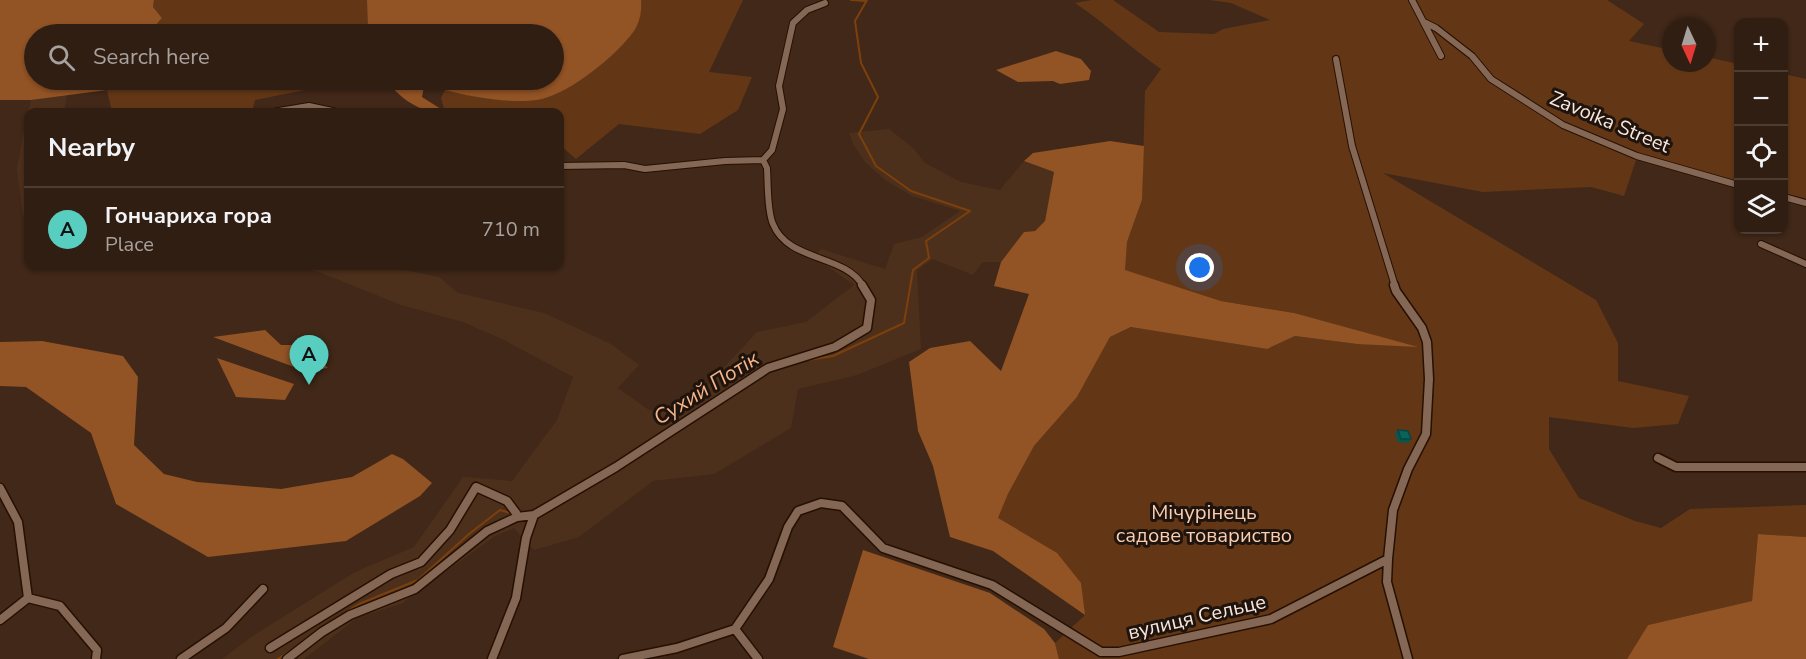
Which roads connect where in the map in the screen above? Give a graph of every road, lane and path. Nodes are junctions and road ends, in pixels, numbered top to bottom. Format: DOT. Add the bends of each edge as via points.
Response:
graph roads {
  1 [pos="1412,0"];
  2 [pos="825,3"];
  3 [pos="1424,22"];
  4 [pos="1441,56"];
  5 [pos="1336,59"];
  6 [pos="297,108"];
  7 [pos="318,108"];
  8 [pos="764,160"];
  9 [pos="564,166"];
  10 [pos="1734,184"];
  11 [pos="1788,198"];
  12 [pos="1806,203"];
  13 [pos="1761,244"];
  14 [pos="1806,264"];
  15 [pos="1658,458"];
  16 [pos="1806,467"];
  17 [pos="0,488"];
  18 [pos="516,513"];
  19 [pos="534,515"];
  20 [pos="1388,559"];
  21 [pos="263,589"];
  22 [pos="28,597"];
  23 [pos="0,620"];
  24 [pos="735,629"];
  25 [pos="270,648"];
  26 [pos="96,659"];
  27 [pos="181,659"];
  28 [pos="287,659"];
  29 [pos="492,659"];
  30 [pos="623,659"];
  31 [pos="758,659"];
  32 [pos="1408,659"];
  1 -- 3 [label="street"];
  2 -- 8 [label="street" via="807,10 793,23 779,86 783,109 772,150"];
  3 -- 4 [label="street"];
  3 -- 10 [label="street, Zavoika Street" via="1465,50 1491,79 1563,124 1637,156"];
  5 -- 20 [label="street" via="1352,147 1396,291 1427,342 1426,434 1393,510"];
  6 -- 7 [label="street"];
  8 -- 9 [label="street" via="645,169 624,165"];
  8 -- 19 [label="street" via="772,223 781,238 857,275 871,300 867,328 835,347 768,368"];
  11 -- 12 [label="street"];
  13 -- 14 [label="street"];
  15 -- 16 [label="street" via="1676,467"];
  17 -- 22 [label="street" via="18,522"];
  18 -- 25 [label="street" via="507,501 476,487 450,530 421,562 391,574"];
  19 -- 28 [label="street" via="503,520 479,535 424,583 398,598 359,610"];
  19 -- 29 [label="street" via="516,598"];
  20 -- 24 [label="street, вулиця Сельце" via="1271,619 1119,652 1101,652 992,585 883,548 842,506 821,504 798,511 769,579"];
  20 -- 32 [label="street" via="1387,582"];
  21 -- 27 [label="street" via="226,628"];
  22 -- 23 [label="street"];
  22 -- 26 [label="street" via="60,606 97,650"];
  24 -- 30 [label="street" via="678,648"];
  24 -- 31 [label="street"];
}
